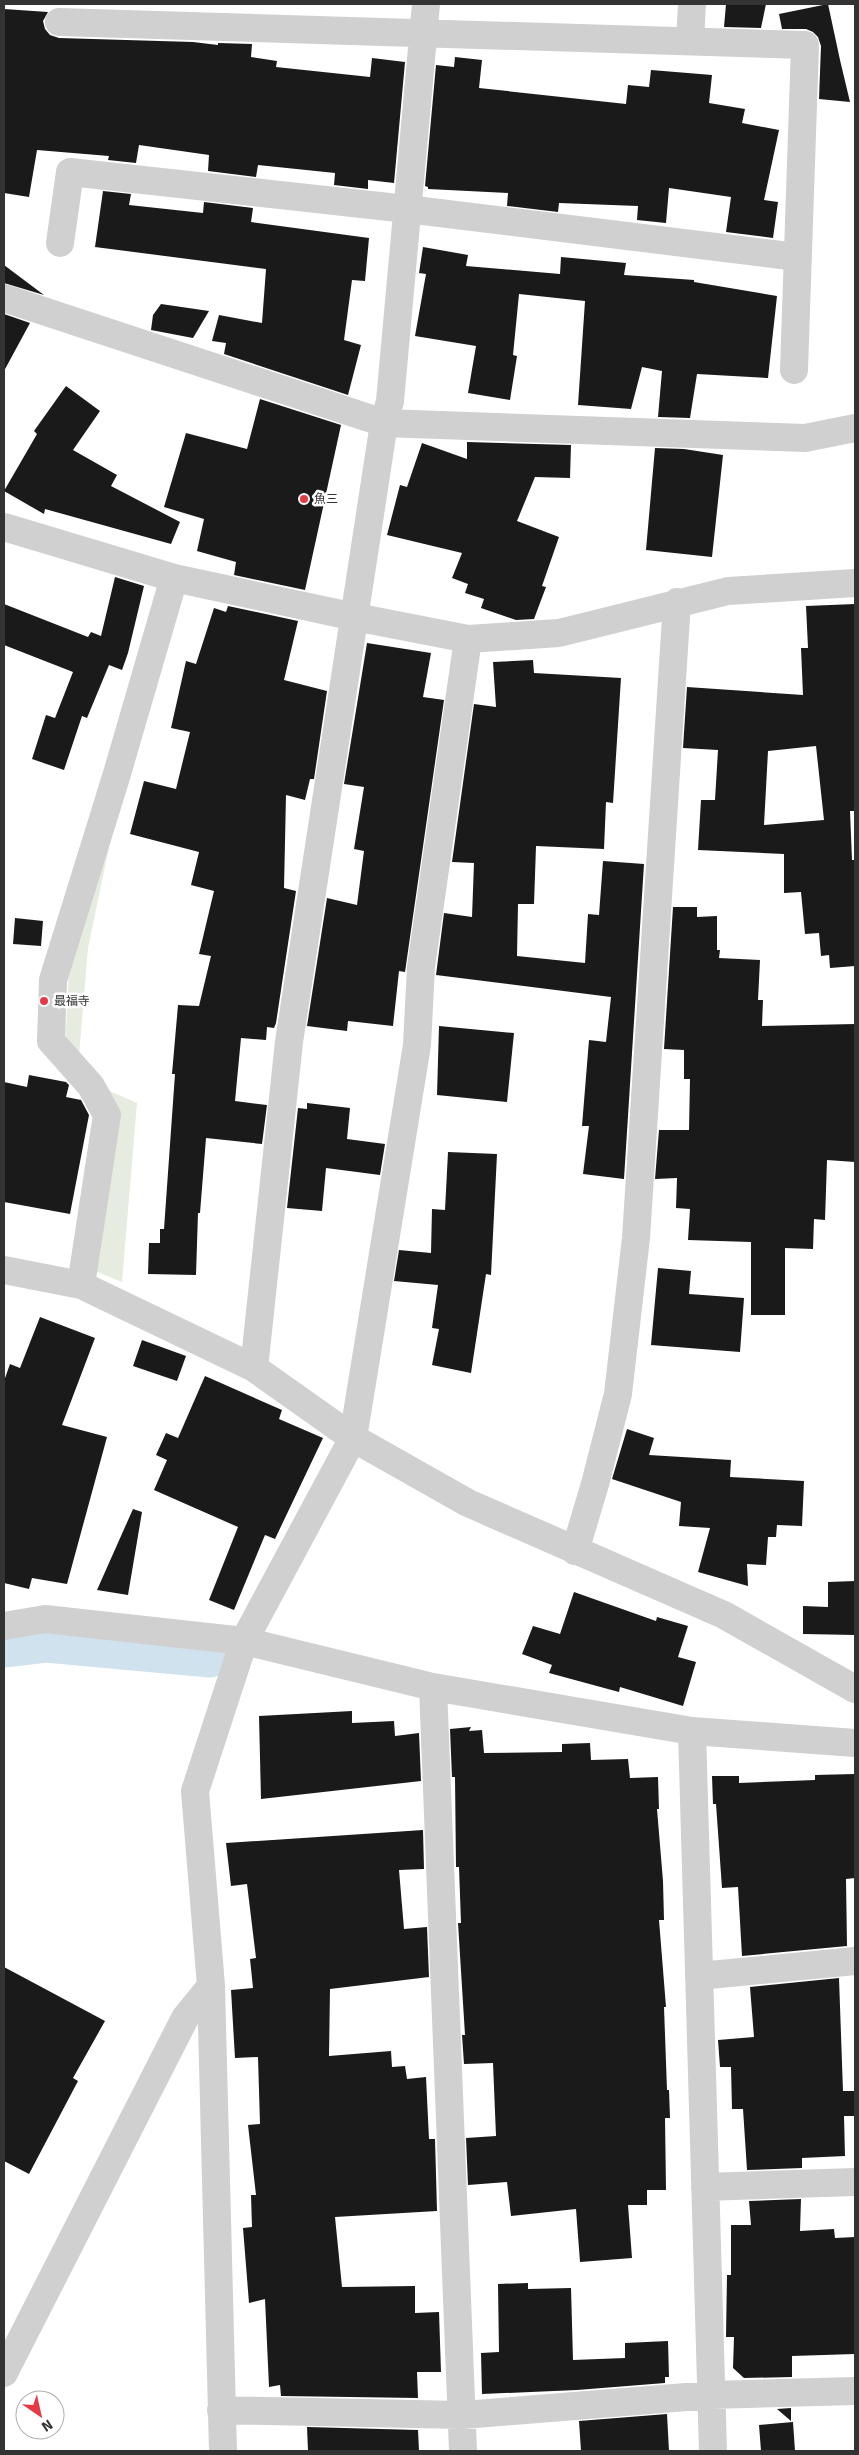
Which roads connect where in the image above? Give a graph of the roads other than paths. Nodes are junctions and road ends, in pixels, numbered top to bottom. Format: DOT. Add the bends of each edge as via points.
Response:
graph roads {
  1 [pos="426,4"];
  2 [pos="692,4"];
  3 [pos="59,22"];
  4 [pos="423,33"];
  5 [pos="690,41"];
  6 [pos="407,209"];
  7 [pos="60,243"];
  8 [pos="797,257"];
  9 [pos="4,298"];
  10 [pos="794,370"];
  11 [pos="384,423"];
  12 [pos="855,428"];
  13 [pos="4,527"];
  14 [pos="174,578"];
  15 [pos="855,583"];
  16 [pos="677,602"];
  17 [pos="355,617"];
  18 [pos="468,639"];
  19 [pos="4,1270"];
  20 [pos="81,1285"];
  21 [pos="254,1368"];
  22 [pos="353,1438"];
  23 [pos="575,1551"];
  24 [pos="4,1626"];
  25 [pos="244,1640"];
  26 [pos="433,1687"];
  27 [pos="855,1689"];
  28 [pos="692,1731"];
  29 [pos="855,1743"];
  30 [pos="855,1961"];
  31 [pos="699,1976"];
  32 [pos="211,1986"];
  33 [pos="855,2182"];
  34 [pos="705,2187"];
  35 [pos="4,2373"];
  36 [pos="855,2391"];
  37 [pos="711,2395"];
  38 [pos="221,2410"];
  39 [pos="463,2415"];
  40 [pos="223,2451"];
  41 [pos="464,2451"];
  42 [pos="713,2451"];
  1 -- 4 [label="street"];
  2 -- 5 [label="street"];
  3 -- 4 [label="street"];
  4 -- 5 [label="street"];
  4 -- 6 [label="street"];
  5 -- 8 [label="street" via="805,45"];
  6 -- 7 [label="street" via="70,172"];
  6 -- 8 [label="street"];
  6 -- 11 [label="street" via="390,400"];
  8 -- 10 [label="street"];
  9 -- 11 [label="street"];
  11 -- 12 [label="street" via="805,438"];
  11 -- 17 [label="street"];
  13 -- 14 [label="street"];
  14 -- 17 [label="street"];
  14 -- 20 [label="street" via="53,980 52,1041 91,1086 107,1115"];
  15 -- 16 [label="street" via="728,591"];
  16 -- 18 [label="street" via="559,632"];
  16 -- 23 [label="street" via="636,1238 618,1394"];
  17 -- 18 [label="street"];
  17 -- 21 [label="street" via="289,1042"];
  18 -- 22 [label="street" via="421,967 417,1045"];
  19 -- 20 [label="street"];
  20 -- 21 [label="street"];
  21 -- 22 [label="street"];
  22 -- 23 [label="street" via="468,1503"];
  22 -- 25 [label="street"];
  23 -- 27 [label="street" via="724,1615"];
  24 -- 25 [label="street" via="45,1619"];
  25 -- 26 [label="street"];
  25 -- 32 [label="street" via="195,1791"];
  26 -- 28 [label="street"];
  26 -- 39 [label="street"];
  28 -- 29 [label="street"];
  28 -- 31 [label="street"];
  30 -- 31 [label="street"];
  31 -- 34 [label="street"];
  32 -- 35 [label="street" via="185,2018"];
  32 -- 38 [label="street"];
  33 -- 34 [label="street"];
  34 -- 37 [label="street"];
  36 -- 37 [label="street"];
  37 -- 39 [label="street"];
  37 -- 42 [label="street"];
  38 -- 39 [label="street"];
  38 -- 40 [label="street"];
  39 -- 41 [label="street"];
}
